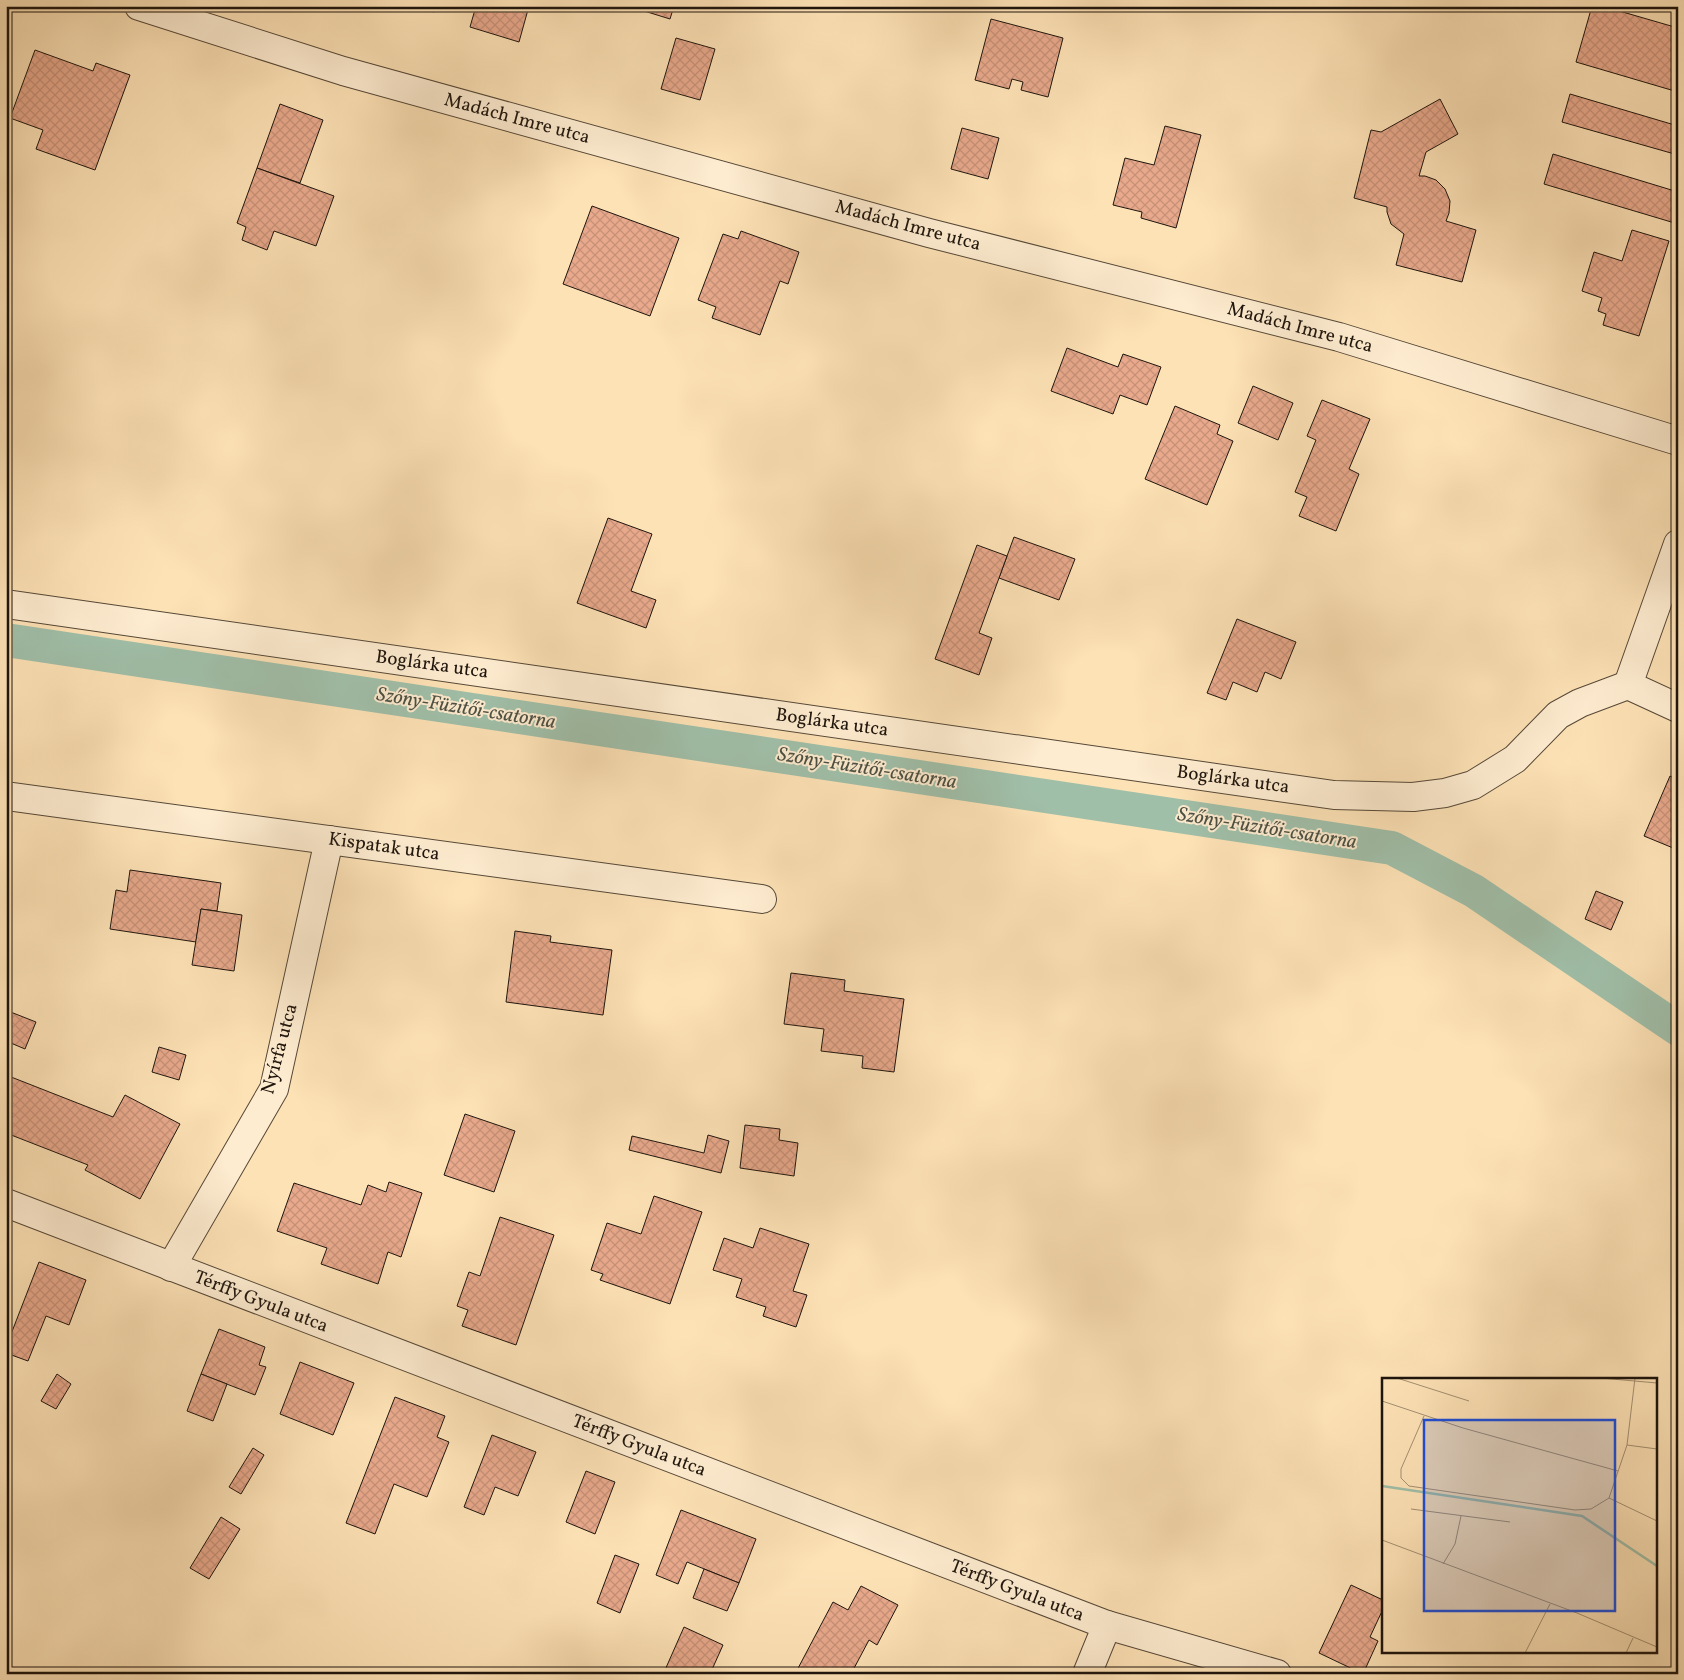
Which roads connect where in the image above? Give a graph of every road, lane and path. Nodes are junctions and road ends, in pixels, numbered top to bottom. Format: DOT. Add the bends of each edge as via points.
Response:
graph roads {
  1 [pos="139,6"];
  2 [pos="1678,441"];
  3 [pos="1678,544"];
  4 [pos="6,604"];
  5 [pos="1628,685"];
  6 [pos="1678,708"];
  7 [pos="6,796"];
  8 [pos="329,840"];
  9 [pos="762,899"];
  10 [pos="6,1203"];
  11 [pos="170,1267"];
  12 [pos="1107,1625"];
  13 [pos="1087,1674"];
  14 [pos="1277,1674"];
  1 -- 2 [label="street, Madách Imre utca" via="344,71 929,233 1339,337"];
  3 -- 5 [label="street"];
  4 -- 5 [label="street, Boglárka utca" via="1334,795 1412,797 1473,785 1514,759 1558,715"];
  5 -- 6 [label="street"];
  7 -- 8 [label="street, Kispatak utca"];
  8 -- 9 [label="street, Kispatak utca"];
  8 -- 11 [label="street, Nyírfa utca" via="274,1089"];
  10 -- 11 [label="street, Térffy Gyula utca"];
  11 -- 12 [label="street, Térffy Gyula utca"];
  12 -- 13 [label="street"];
  12 -- 14 [label="street, Térffy Gyula utca"];
}
